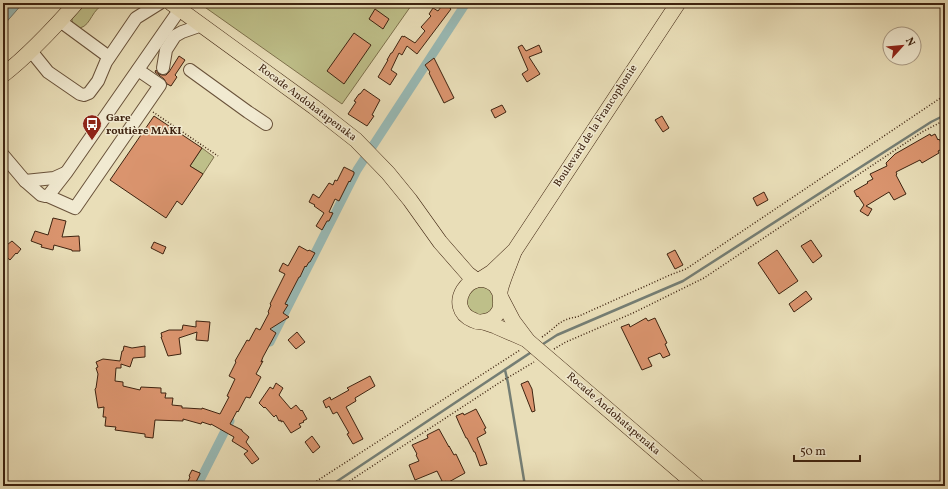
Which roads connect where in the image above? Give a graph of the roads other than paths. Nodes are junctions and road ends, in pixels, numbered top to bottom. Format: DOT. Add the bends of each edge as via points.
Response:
graph roads {
  1 [pos="63,3"];
  2 [pos="76,3"];
  3 [pos="160,3"];
  4 [pos="678,3"];
  5 [pos="176,6"];
  6 [pos="60,21"];
  7 [pos="202,26"];
  8 [pos="31,51"];
  9 [pos="109,57"];
  10 [pos="3,70"];
  11 [pos="138,70"];
  12 [pos="190,70"];
  13 [pos="3,75"];
  14 [pos="161,77"];
  15 [pos="266,124"];
  16 [pos="3,155"];
  17 [pos="66,173"];
  18 [pos="25,181"];
  19 [pos="48,196"];
  20 [pos="440,242"];
  21 [pos="515,250"];
  22 [pos="479,280"];
  23 [pos="501,295"];
  24 [pos="459,300"];
  25 [pos="483,322"];
  26 [pos="535,347"];
  27 [pos="698,486"];
  1 -- 10 [label="main road"];
  2 -- 6 [label="main road"];
  3 -- 9 [label="lane" via="136,18"];
  4 -- 21 [label="main road, Boulevard de la Francophonie"];
  5 -- 7 [label="main road, Rocade Andohatapenaka"];
  5 -- 11 [label="lane"];
  6 -- 8 [label="main road"];
  6 -- 9 [label="lane"];
  7 -- 14 [label="lane" via="175,36 166,50"];
  7 -- 20 [label="main road, Rocade Andohatapenaka" via="356,140 388,173"];
  8 -- 9 [label="lane" via="48,72 84,95 89,93 98,81"];
  8 -- 13 [label="main road"];
  11 -- 14 [label="lane"];
  11 -- 17 [label="lane"];
  12 -- 15 [label="lane"];
  14 -- 19 [label="lane" via="145,107 75,208"];
  16 -- 18 [label="lane"];
  17 -- 18 [label="lane" via="54,178"];
  17 -- 19 [label="lane"];
  18 -- 19 [label="lane" via="41,195"];
  20 -- 22 [label="main road" via="468,274"];
  20 -- 24 [label="main road" via="458,284"];
  21 -- 22 [label="main road" via="492,272"];
  21 -- 23 [label="main road"];
  22 -- 23 [label="main road" via="495,286"];
  22 -- 24 [label="main road" via="464,287"];
  23 -- 25 [label="main road" via="499,311 490,320"];
  23 -- 26 [label="main road" via="513,321"];
  24 -- 25 [label="main road" via="462,312 466,316 471,320"];
  25 -- 26 [label="main road"];
  26 -- 27 [label="main road, Rocade Andohatapenaka"];
}
